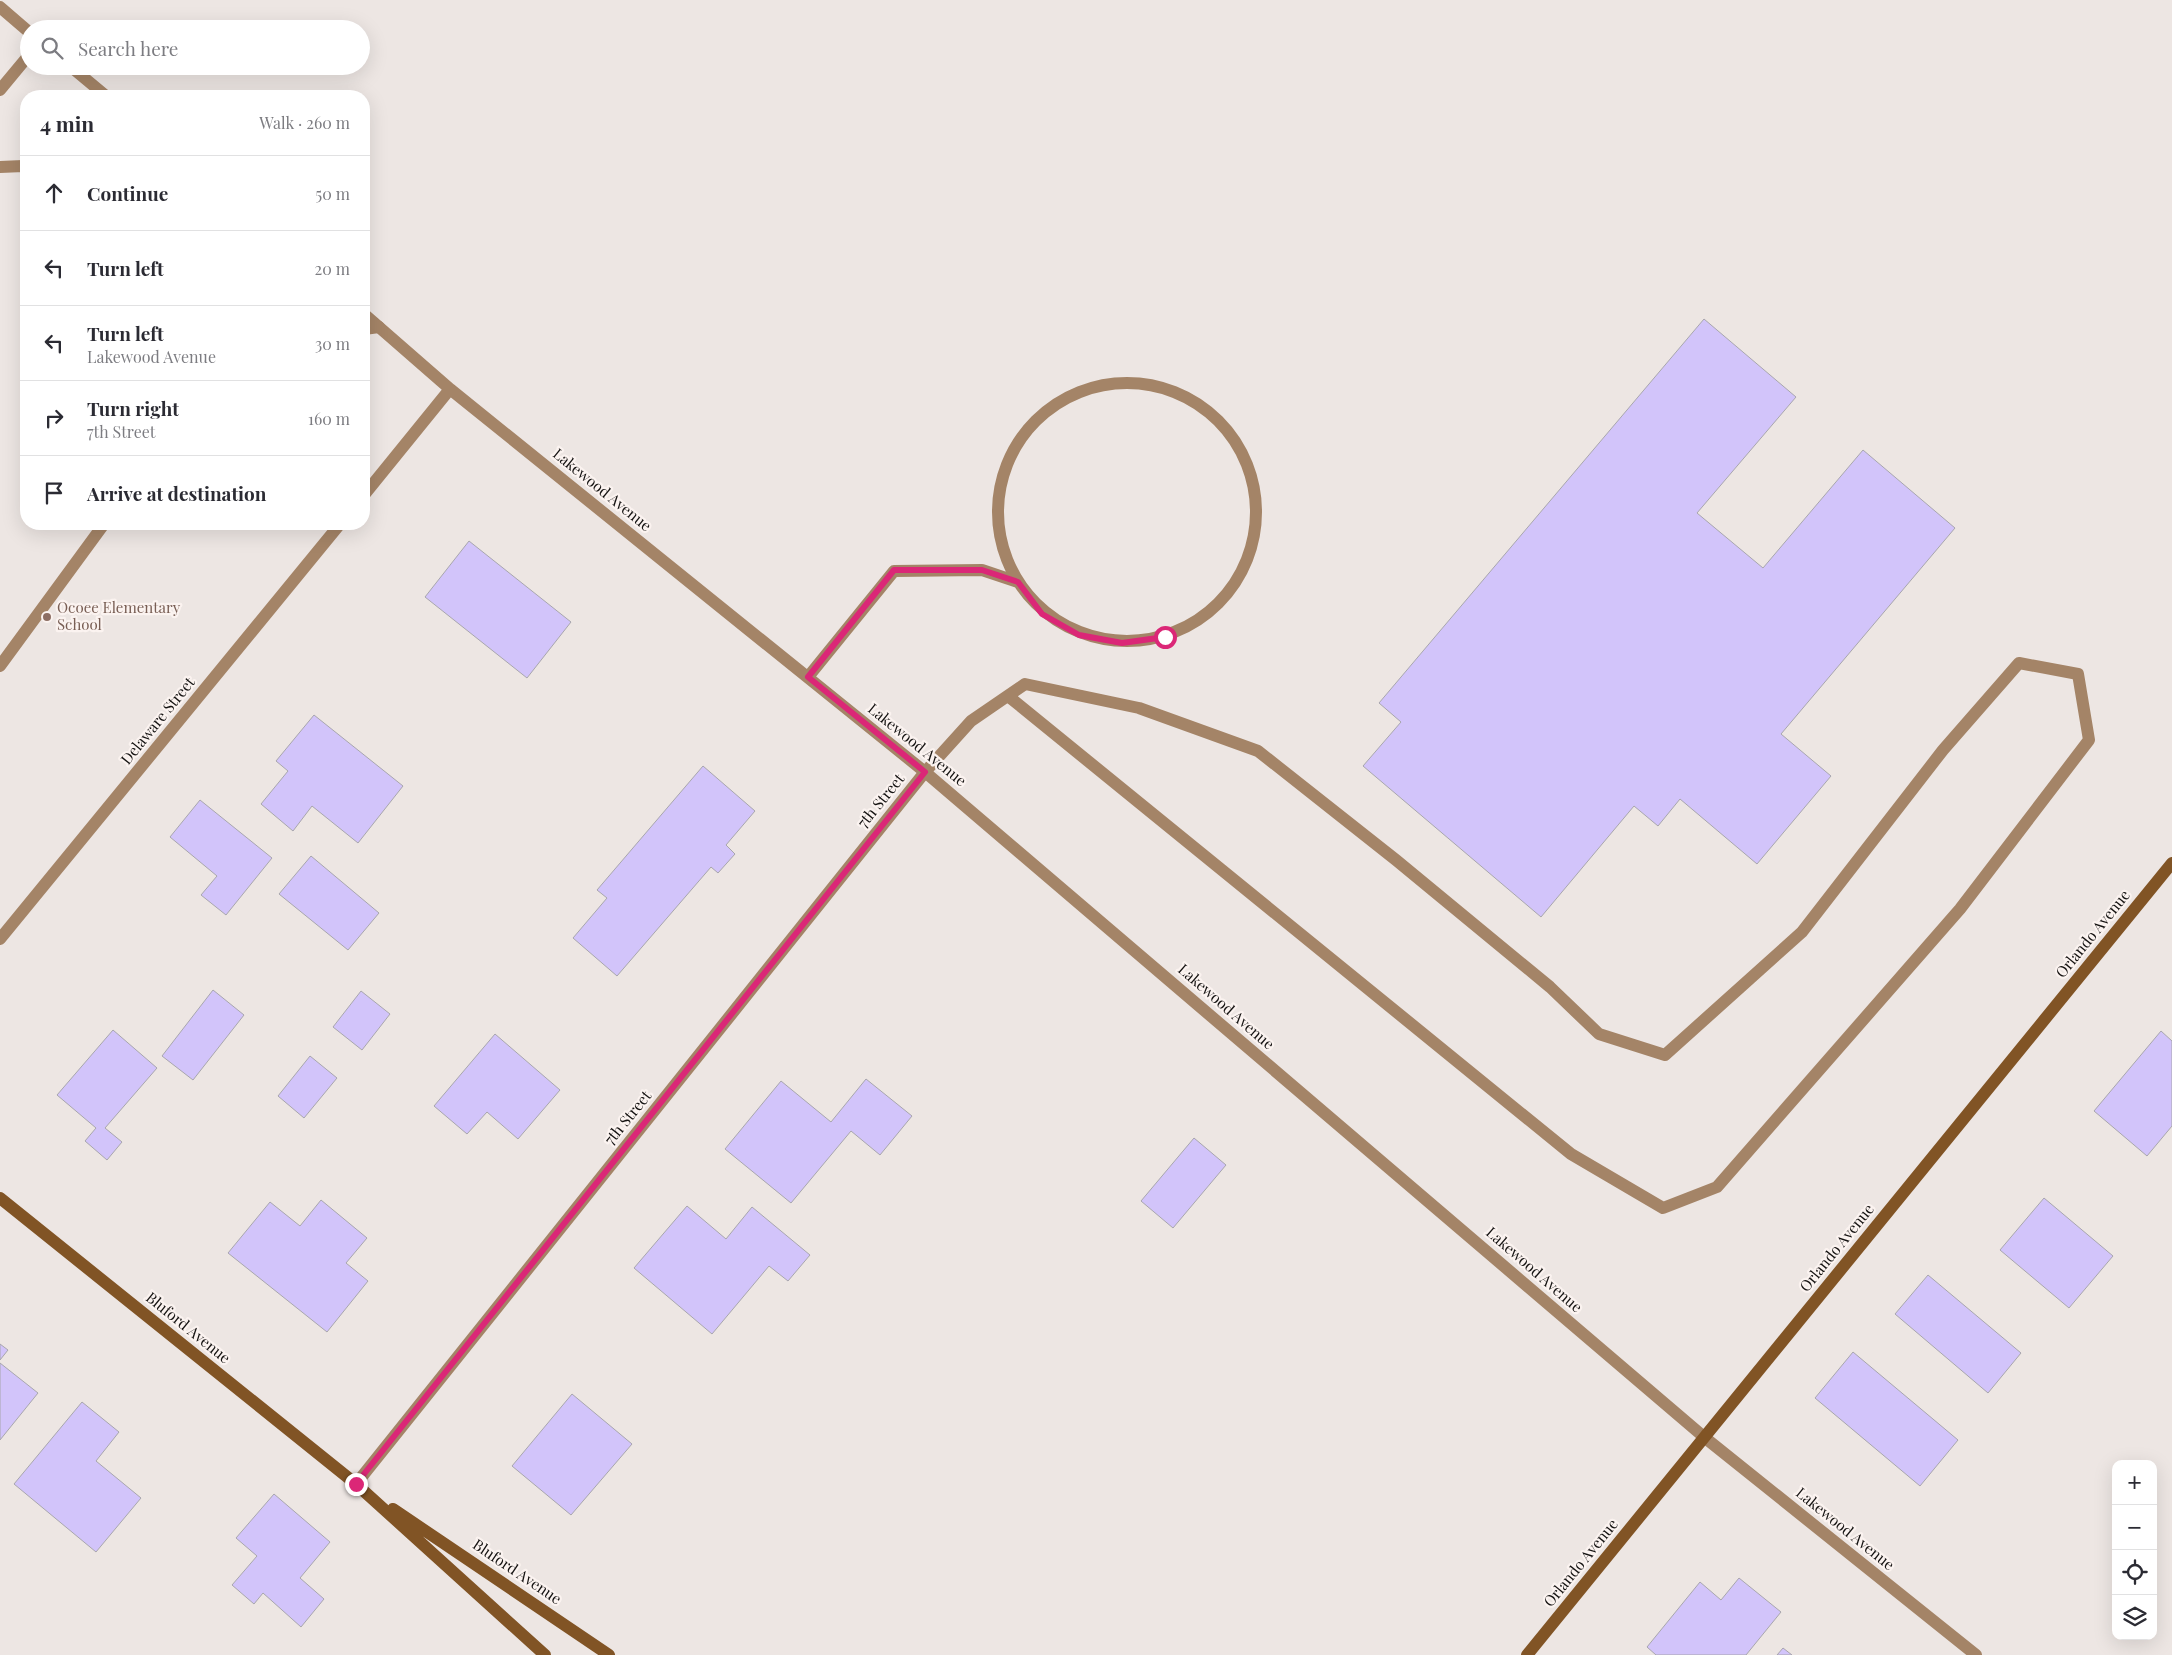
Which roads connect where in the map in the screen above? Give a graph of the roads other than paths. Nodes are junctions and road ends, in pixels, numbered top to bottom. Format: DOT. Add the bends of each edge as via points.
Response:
graph roads {
  1 [pos="0,8"];
  2 [pos="20,25"];
  3 [pos="20,66"];
  4 [pos="81,75"];
  5 [pos="0,90"];
  6 [pos="99,90"];
  7 [pos="0,166"];
  8 [pos="20,166"];
  9 [pos="370,319"];
  10 [pos="379,327"];
  11 [pos="370,328"];
  12 [pos="450,390"];
  13 [pos="370,488"];
  14 [pos="100,530"];
  15 [pos="335,530"];
  16 [pos="1018,582"];
  17 [pos="0,666"];
  18 [pos="808,677"];
  19 [pos="1008,696"];
  20 [pos="925,772"];
  21 [pos="2172,862"];
  22 [pos="0,939"];
  23 [pos="0,1198"];
  24 [pos="1704,1437"];
  25 [pos="356,1484"];
  26 [pos="545,1655"];
  27 [pos="609,1655"];
  28 [pos="1528,1655"];
  29 [pos="1976,1655"];
  1 -- 2 [label="street"];
  3 -- 5 [label="street"];
  4 -- 6 [label="street"];
  7 -- 8 [label="street"];
  9 -- 10 [label="street, Lakewood Avenue"];
  10 -- 11 [label="street"];
  10 -- 12 [label="street, Lakewood Avenue"];
  12 -- 13 [label="street"];
  12 -- 18 [label="street, Lakewood Avenue"];
  14 -- 17 [label="street"];
  15 -- 22 [label="street, Delaware Street"];
  16 -- 16 [label="street" via="1042,614 1079,635 1122,643 1165,637 1203,618 1233,586 1252,547 1256,504 1247,462 1224,425 1190,397 1150,382 1107,382 1065,394 1030,421 1013,454 1002,497 1003,540"];
  16 -- 18 [label="street" via="982,570 894,570"];
  18 -- 20 [label="street, Lakewood Avenue"];
  19 -- 19 [label="street, 7th Street" via="1571,1154 1663,1208 1717,1187 1960,909 2090,740 2078,674 2019,663 1943,750 1802,932 1665,1055 1599,1034 1396,860 1258,751 1139,708 1024,684"];
  19 -- 20 [label="street, 7th Street" via="971,721"];
  20 -- 24 [label="street, Lakewood Avenue"];
  20 -- 25 [label="street, 7th Street"];
  21 -- 24 [label="street, Orlando Avenue"];
  23 -- 25 [label="street, Bluford Avenue"];
  24 -- 28 [label="street, Orlando Avenue"];
  24 -- 29 [label="street, Lakewood Avenue"];
  25 -- 26 [label="street, Bluford Avenue"];
  25 -- 27 [label="street, Bluford Avenue"];
}
